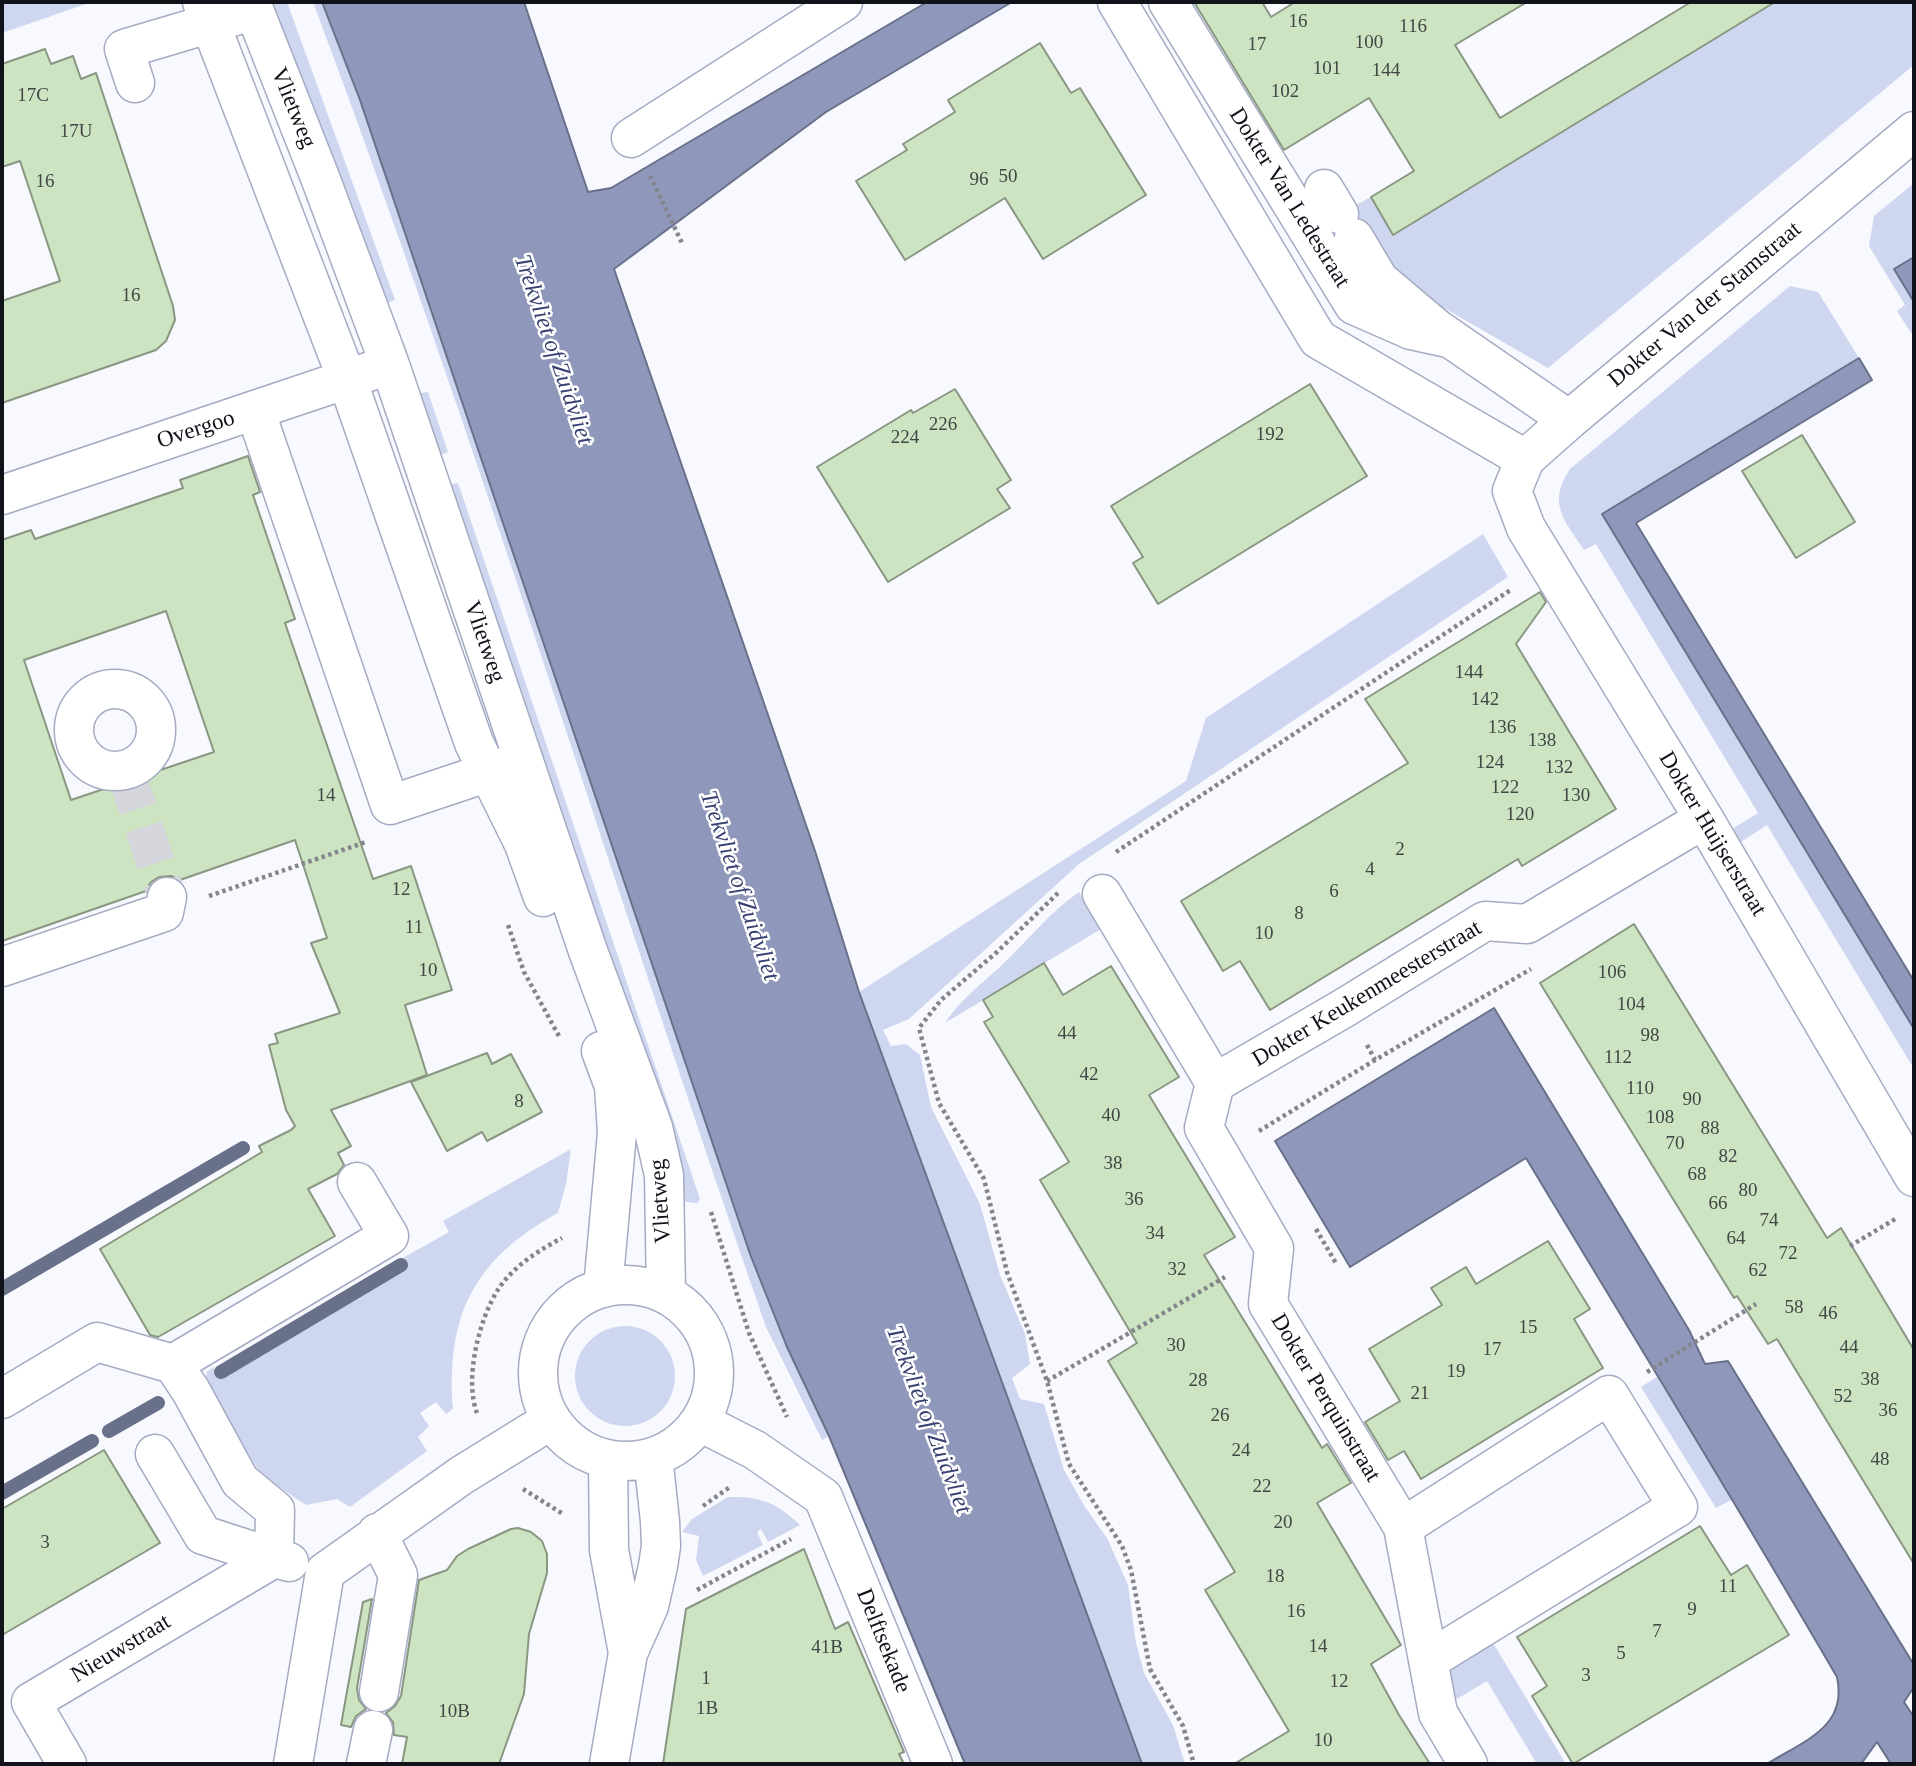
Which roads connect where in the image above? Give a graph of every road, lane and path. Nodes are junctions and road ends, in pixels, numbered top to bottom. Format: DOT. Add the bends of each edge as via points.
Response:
graph roads {
  1 [pos="843,2"];
  2 [pos="1117,2"];
  3 [pos="1168,2"];
  4 [pos="252,6"];
  5 [pos="207,12"];
  6 [pos="135,83"];
  7 [pos="1914,131"];
  8 [pos="631,138"];
  9 [pos="1339,214"];
  10 [pos="682,243"];
  11 [pos="1452,339"];
  12 [pos="390,365"];
  13 [pos="347,379"];
  14 [pos="255,410"];
  15 [pos="1569,420"];
  16 [pos="1518,475"];
  17 [pos="2,495"];
  18 [pos="1548,566"];
  19 [pos="524,760"];
  20 [pos="489,772"];
  21 [pos="390,805"];
  22 [pos="1704,819"];
  23 [pos="1112,854"];
  24 [pos="1062,890"];
  25 [pos="1102,894"];
  26 [pos="167,897"];
  27 [pos="209,897"];
  28 [pos="1527,923"];
  29 [pos="2,968"];
  30 [pos="1215,1083"];
  31 [pos="1265,1142"];
  32 [pos="1914,1177"];
  33 [pos="357,1182"];
  34 [pos="1903,1214"];
  35 [pos="1311,1220"];
  36 [pos="566,1236"];
  37 [pos="1850,1246"];
  38 [pos="1274,1248"];
  39 [pos="726,1254"];
  40 [pos="1337,1265"];
  41 [pos="603,1288"];
  42 [pos="666,1294"];
  43 [pos="1756,1304"];
  44 [pos="173,1364"];
  45 [pos="1644,1374"];
  46 [pos="1047,1381"];
  47 [pos="2,1399"];
  48 [pos="780,1402"];
  49 [pos="551,1420"];
  50 [pos="700,1422"];
  51 [pos="155,1454"];
  52 [pos="495,1454"];
  53 [pos="653,1457"];
  54 [pos="608,1460"];
  55 [pos="832,1517"];
  56 [pos="608,1525"];
  57 [pos="1403,1527"];
  58 [pos="377,1533"];
  59 [pos="274,1558"];
  60 [pos="325,1572"];
  61 [pos="694,1592"];
  62 [pos="628,1653"];
  63 [pos="1429,1660"];
  64 [pos="379,1692"];
  65 [pos="67,1764"];
  66 [pos="293,1764"];
  67 [pos="609,1764"];
  68 [pos="933,1764"];
  69 [pos="1194,1764"];
  70 [pos="1468,1764"];
  1 -- 8 [label="street"];
  2 -- 16 [label="street" via="1318,339"];
  3 -- 11 [label="street, Dokter Van Ledestraat" via="1354,305 1410,330"];
  4 -- 5 [label="street"];
  4 -- 12 [label="street, Vlietweg"];
  5 -- 6 [label="street" via="124,49"];
  5 -- 13 [label="street, Vlietweg"];
  7 -- 15 [label="street, Dokter Van der Stamstraat"];
  8 -- 10 [label="path"];
  9 -- 11 [label="street" via="1379,280"];
  11 -- 15 [label="street"];
  12 -- 13 [label="street, Overgoo"];
  12 -- 19 [label="street, Vlietweg"];
  13 -- 14 [label="street, Overgoo"];
  13 -- 20 [label="street, Vlietweg" via="474,743"];
  14 -- 17 [label="street, Overgoo"];
  14 -- 21 [label="street"];
  15 -- 16 [label="street, Dokter Van der Stamstraat"];
  16 -- 18 [label="street, Dokter Huijserstraat" via="1525,528"];
  18 -- 22 [label="street, Dokter Huijserstraat"];
  18 -- 23 [label="path"];
  19 -- 20 [label="street"];
  19 -- 42 [label="street, Vlietweg" via="653,1127 664,1175"];
  20 -- 21 [label="street"];
  20 -- 41 [label="street, Vlietweg" via="524,844 614,1086 617,1133"];
  21 -- 27 [label="path" via="384,836"];
  22 -- 28 [label="street"];
  22 -- 32 [label="street, Dokter Huijserstraat"];
  24 -- 46 [label="path" via="941,1000 919,1028 939,1103 984,1179 1007,1272"];
  25 -- 30 [label="street"];
  26 -- 29 [label="street" via="164,912"];
  28 -- 30 [label="street, Dokter Keukenmeesterstraat" via="1485,921"];
  28 -- 31 [label="path" via="1531,969 1259,1131"];
  30 -- 38 [label="street" via="1204,1128"];
  33 -- 44 [label="street" via="389,1237"];
  34 -- 37 [label="path"];
  35 -- 40 [label="path"];
  36 -- 52 [label="path" via="520,1266 499,1289 480,1332 473,1370 475,1409"];
  38 -- 46 [label="path"];
  38 -- 57 [label="street, Dokter Perquinstraat" via="1268,1304"];
  39 -- 48 [label="path" via="750,1333"];
  41 -- 42 [label="street" via="635,1285"];
  41 -- 49 [label="street" via="567,1307 544,1341 538,1381"];
  42 -- 50 [label="street" via="695,1317 712,1350 714,1387"];
  43 -- 45 [label="path"];
  44 -- 47 [label="street" via="97,1342"];
  44 -- 59 [label="street" via="240,1481 275,1510"];
  46 -- 69 [label="path" via="1069,1464 1122,1546 1150,1670 1183,1726"];
  49 -- 52 [label="street"];
  49 -- 54 [label="street" via="575,1446"];
  50 -- 53 [label="street" via="680,1443"];
  50 -- 55 [label="street, Delftsekade" via="755,1450 823,1497"];
  51 -- 59 [label="street" via="203,1535"];
  52 -- 56 [label="path" via="519,1486 544,1504 573,1519"];
  52 -- 58 [label="street"];
  53 -- 54 [label="street"];
  53 -- 62 [label="street" via="660,1556 649,1606"];
  54 -- 56 [label="street"];
  55 -- 61 [label="path"];
  55 -- 68 [label="street, Delftsekade"];
  56 -- 62 [label="street"];
  57 -- 63 [label="street, Dokter Perquinstraat"];
  57 -- 63 [label="street" via="1609,1395 1678,1507"];
  58 -- 60 [label="street"];
  58 -- 64 [label="street" via="398,1575"];
  59 -- 60 [label="street"];
  59 -- 65 [label="street, Nieuwstraat" via="31,1702"];
  60 -- 66 [label="street"];
  62 -- 67 [label="street"];
  63 -- 70 [label="street, Dokter Perquinstraat" via="1438,1713"];
}
